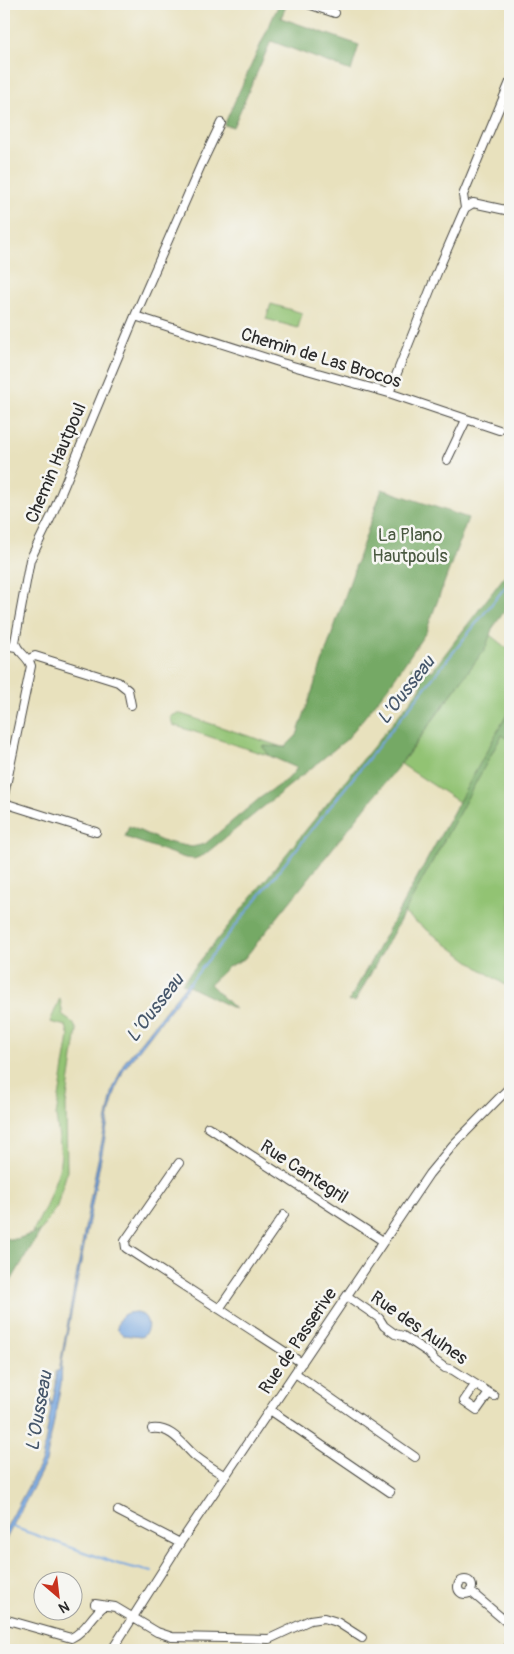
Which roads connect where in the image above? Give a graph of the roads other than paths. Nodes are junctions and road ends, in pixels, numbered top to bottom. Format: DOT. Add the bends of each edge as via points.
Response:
graph roads {
  1 [pos="308,4"];
  2 [pos="335,14"];
  3 [pos="510,82"];
  4 [pos="221,123"];
  5 [pos="465,208"];
  6 [pos="510,211"];
  7 [pos="134,316"];
  8 [pos="389,393"];
  9 [pos="466,420"];
  10 [pos="499,430"];
  11 [pos="448,460"];
  12 [pos="4,645"];
  13 [pos="16,647"];
  14 [pos="29,659"];
  15 [pos="131,705"];
  16 [pos="4,795"];
  17 [pos="4,803"];
  18 [pos="96,832"];
  19 [pos="510,1087"];
  20 [pos="208,1127"];
  21 [pos="180,1163"];
  22 [pos="284,1215"];
  23 [pos="383,1242"];
  24 [pos="346,1296"];
  25 [pos="219,1309"];
  26 [pos="302,1363"];
  27 [pos="295,1373"];
  28 [pos="475,1385"];
  29 [pos="270,1410"];
  30 [pos="152,1429"];
  31 [pos="415,1457"];
  32 [pos="225,1476"];
  33 [pos="390,1492"];
  34 [pos="118,1511"];
  35 [pos="180,1543"];
  36 [pos="470,1591"];
  37 [pos="95,1604"];
  38 [pos="104,1606"];
  39 [pos="4,1618"];
  40 [pos="134,1618"];
  41 [pos="510,1625"];
  42 [pos="362,1638"];
  43 [pos="510,1645"];
  44 [pos="112,1650"];
  45 [pos="506,1650"];
  1 -- 2 [label="street"];
  3 -- 5 [label="street" via="463,195"];
  4 -- 7 [label="street, Chemin Hautpoul"];
  5 -- 6 [label="street" via="473,203"];
  5 -- 8 [label="street"];
  7 -- 8 [label="street, Chemin de Las Brocos"];
  7 -- 13 [label="street, Chemin Hautpoul" via="52,515 30,560 17,623"];
  8 -- 9 [label="street, Chemin de Las Brocos"];
  9 -- 10 [label="street, Chemin de Las Brocos"];
  9 -- 11 [label="street"];
  12 -- 13 [label="street"];
  13 -- 14 [label="street"];
  14 -- 15 [label="street" via="35,656 118,682 128,690"];
  14 -- 16 [label="street" via="29,680"];
  17 -- 18 [label="street"];
  19 -- 23 [label="street, Rue de Passerive" via="442,1156"];
  20 -- 23 [label="street, Rue Cantegril"];
  21 -- 25 [label="street" via="125,1241 126,1248"];
  22 -- 25 [label="street"];
  23 -- 24 [label="street, Rue de Passerive"];
  24 -- 26 [label="street, Rue de Passerive"];
  24 -- 28 [label="street, Rue des Aulnes" via="379,1318 395,1334 403,1336 445,1368"];
  25 -- 26 [label="street"];
  26 -- 27 [label="street, Rue de Passerive"];
  27 -- 29 [label="street, Rue de Passerive"];
  27 -- 31 [label="street"];
  28 -- 28 [label="street, Rue des Aulnes" via="492,1394 477,1410 464,1401"];
  29 -- 32 [label="street, Rue de Passerive"];
  29 -- 33 [label="street"];
  30 -- 32 [label="street" via="174,1435 196,1457"];
  32 -- 35 [label="street, Rue de Passerive"];
  34 -- 35 [label="street"];
  35 -- 40 [label="street, Rue de Passerive"];
  36 -- 41 [label="street"];
  37 -- 38 [label="street"];
  38 -- 39 [label="street" via="79,1635 71,1638"];
  38 -- 40 [label="street" via="115,1607"];
  40 -- 42 [label="street" via="168,1636 265,1639 310,1620 324,1618 337,1622"];
  40 -- 44 [label="street, Rue de Passerive"];
  43 -- 45 [label="street"];
}
